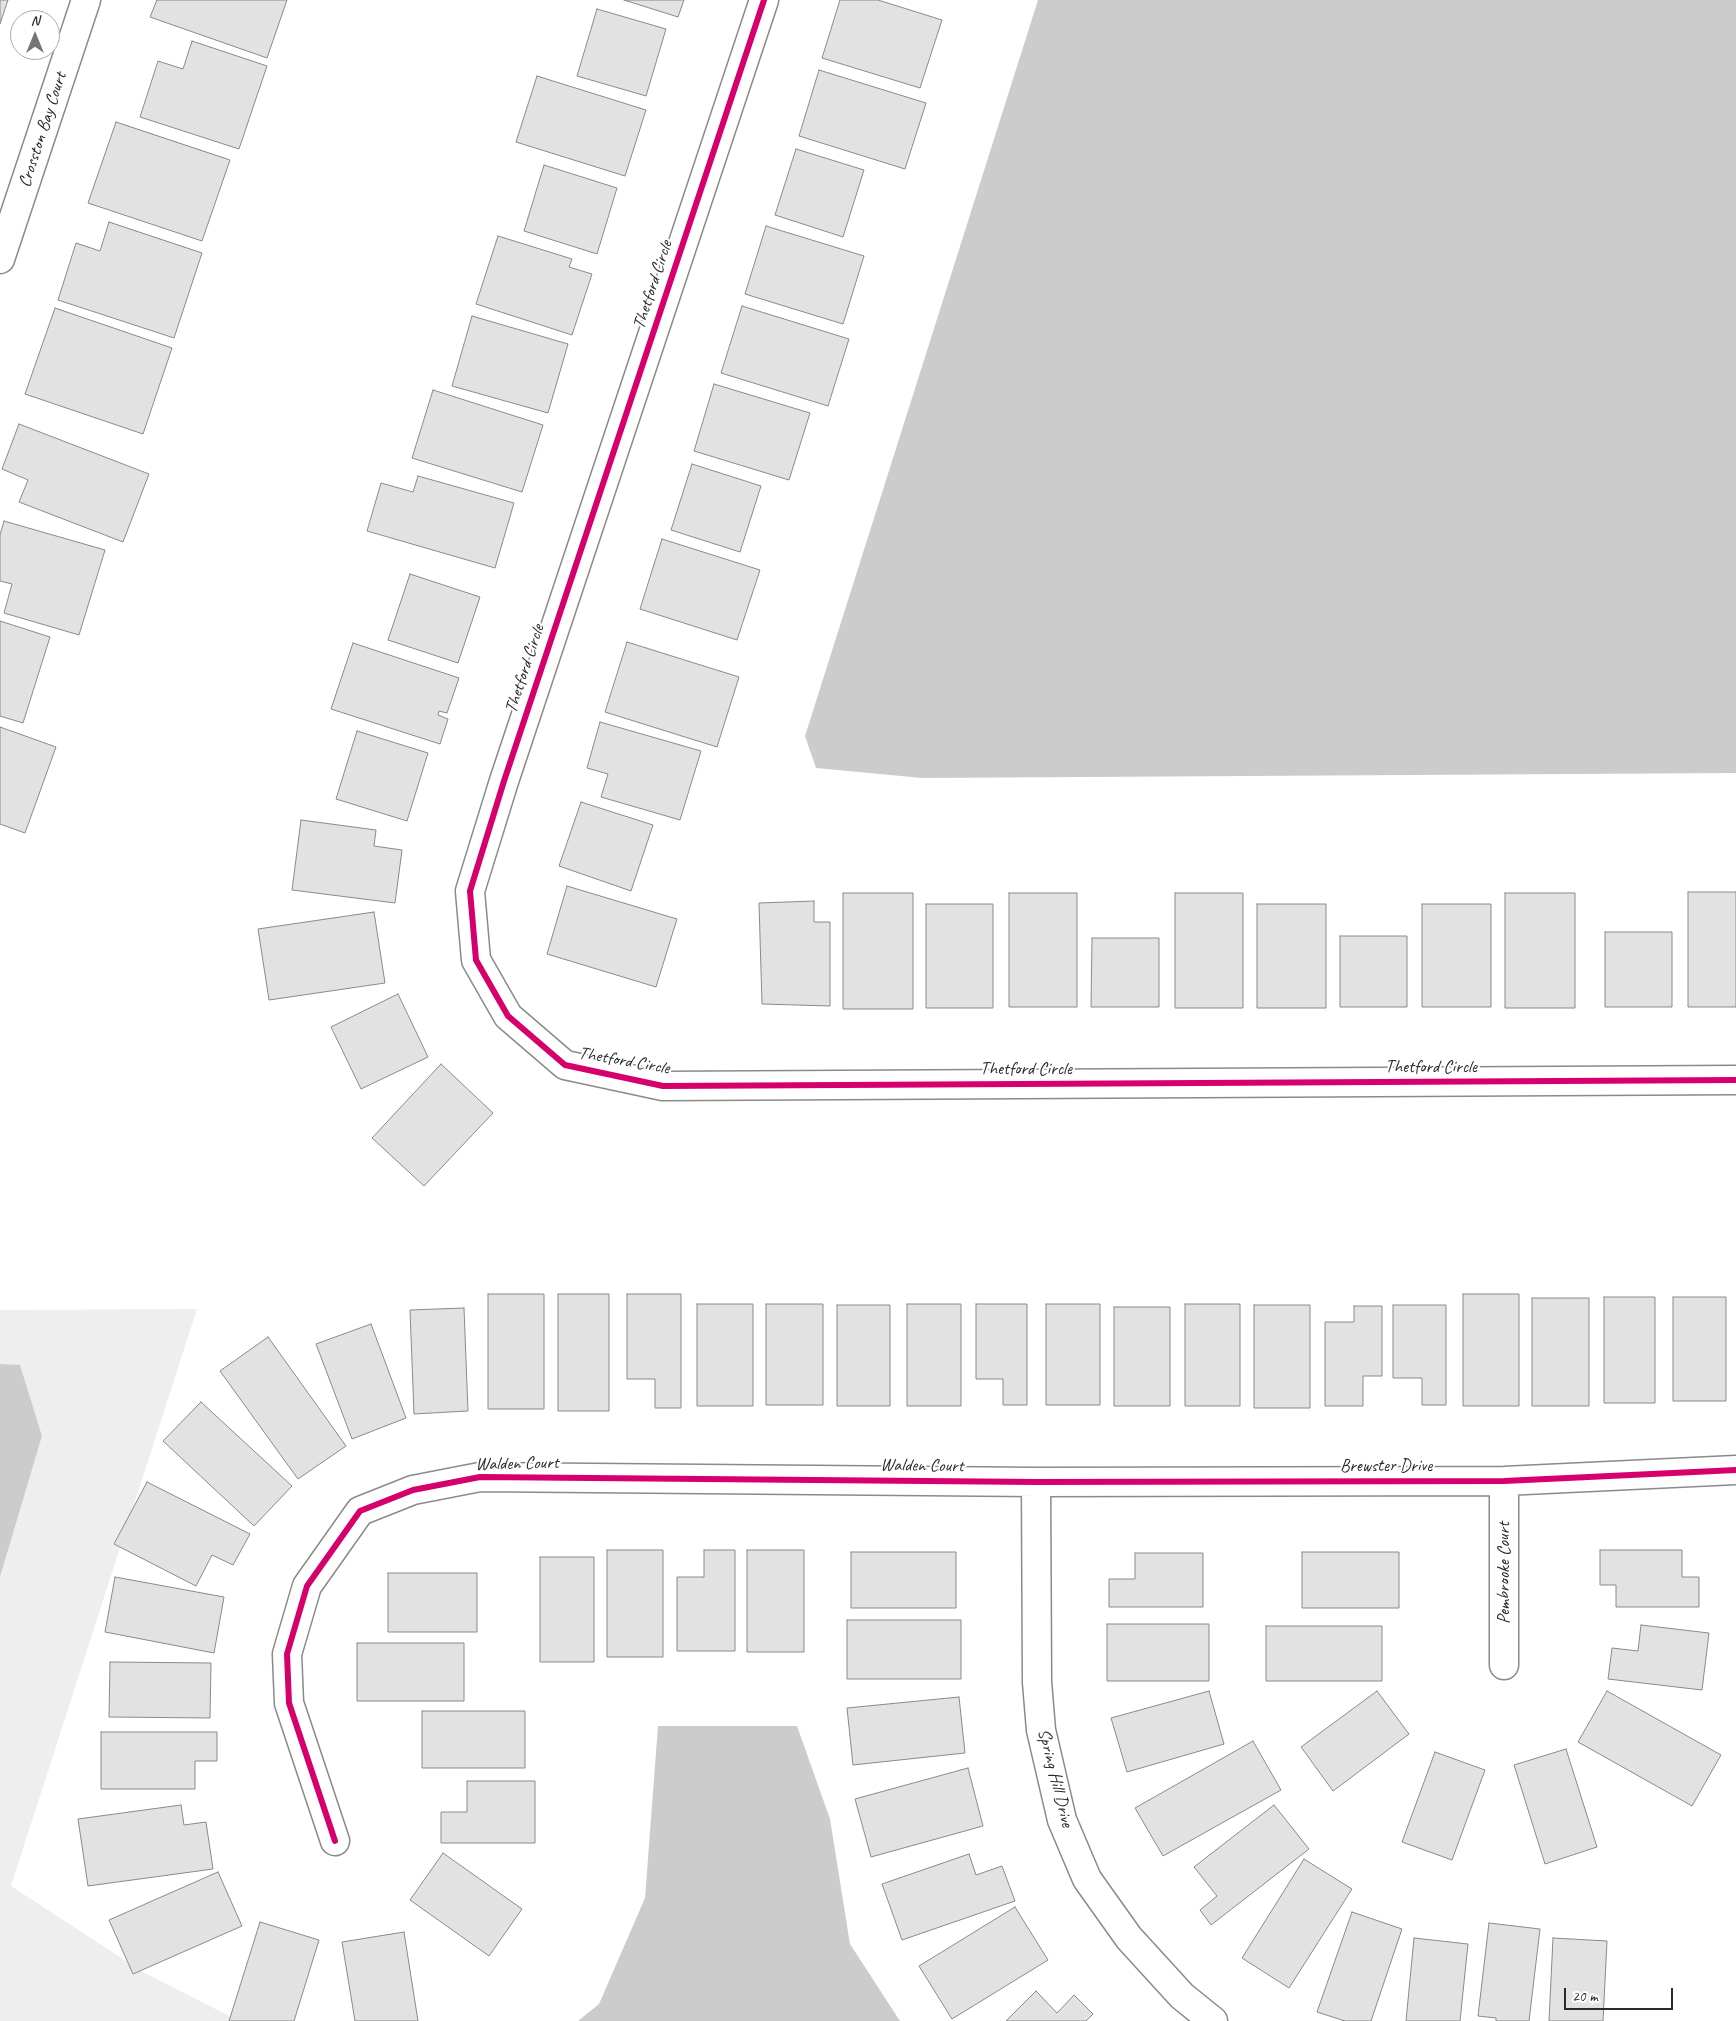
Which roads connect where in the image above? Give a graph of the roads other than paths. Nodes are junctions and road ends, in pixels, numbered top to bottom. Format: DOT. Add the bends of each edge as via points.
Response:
graph roads {
  1 [pos="86,0"];
  2 [pos="764,0"];
  3 [pos="0,259"];
  4 [pos="1736,1080"];
  5 [pos="1736,1470"];
  6 [pos="1504,1481"];
  7 [pos="1036,1482"];
  8 [pos="1504,1666"];
  9 [pos="335,1841"];
  10 [pos="1213,2021"];
  1 -- 3 [label="street, Crosston Bay Court"];
  2 -- 4 [label="street, Thetford Circle" via="470,891 476,960 508,1016 565,1065 663,1086"];
  5 -- 6 [label="street, Brewster Drive"];
  6 -- 7 [label="street, Brewster Drive"];
  6 -- 8 [label="street, Pembrooke Court"];
  7 -- 9 [label="street, Walden Court" via="480,1477 413,1490 360,1511 307,1586 287,1654 288,1703"];
  7 -- 10 [label="street, Spring Hill Drive" via="1037,1682 1041,1730 1062,1820 1087,1879 1129,1938 1182,1996"];
}
